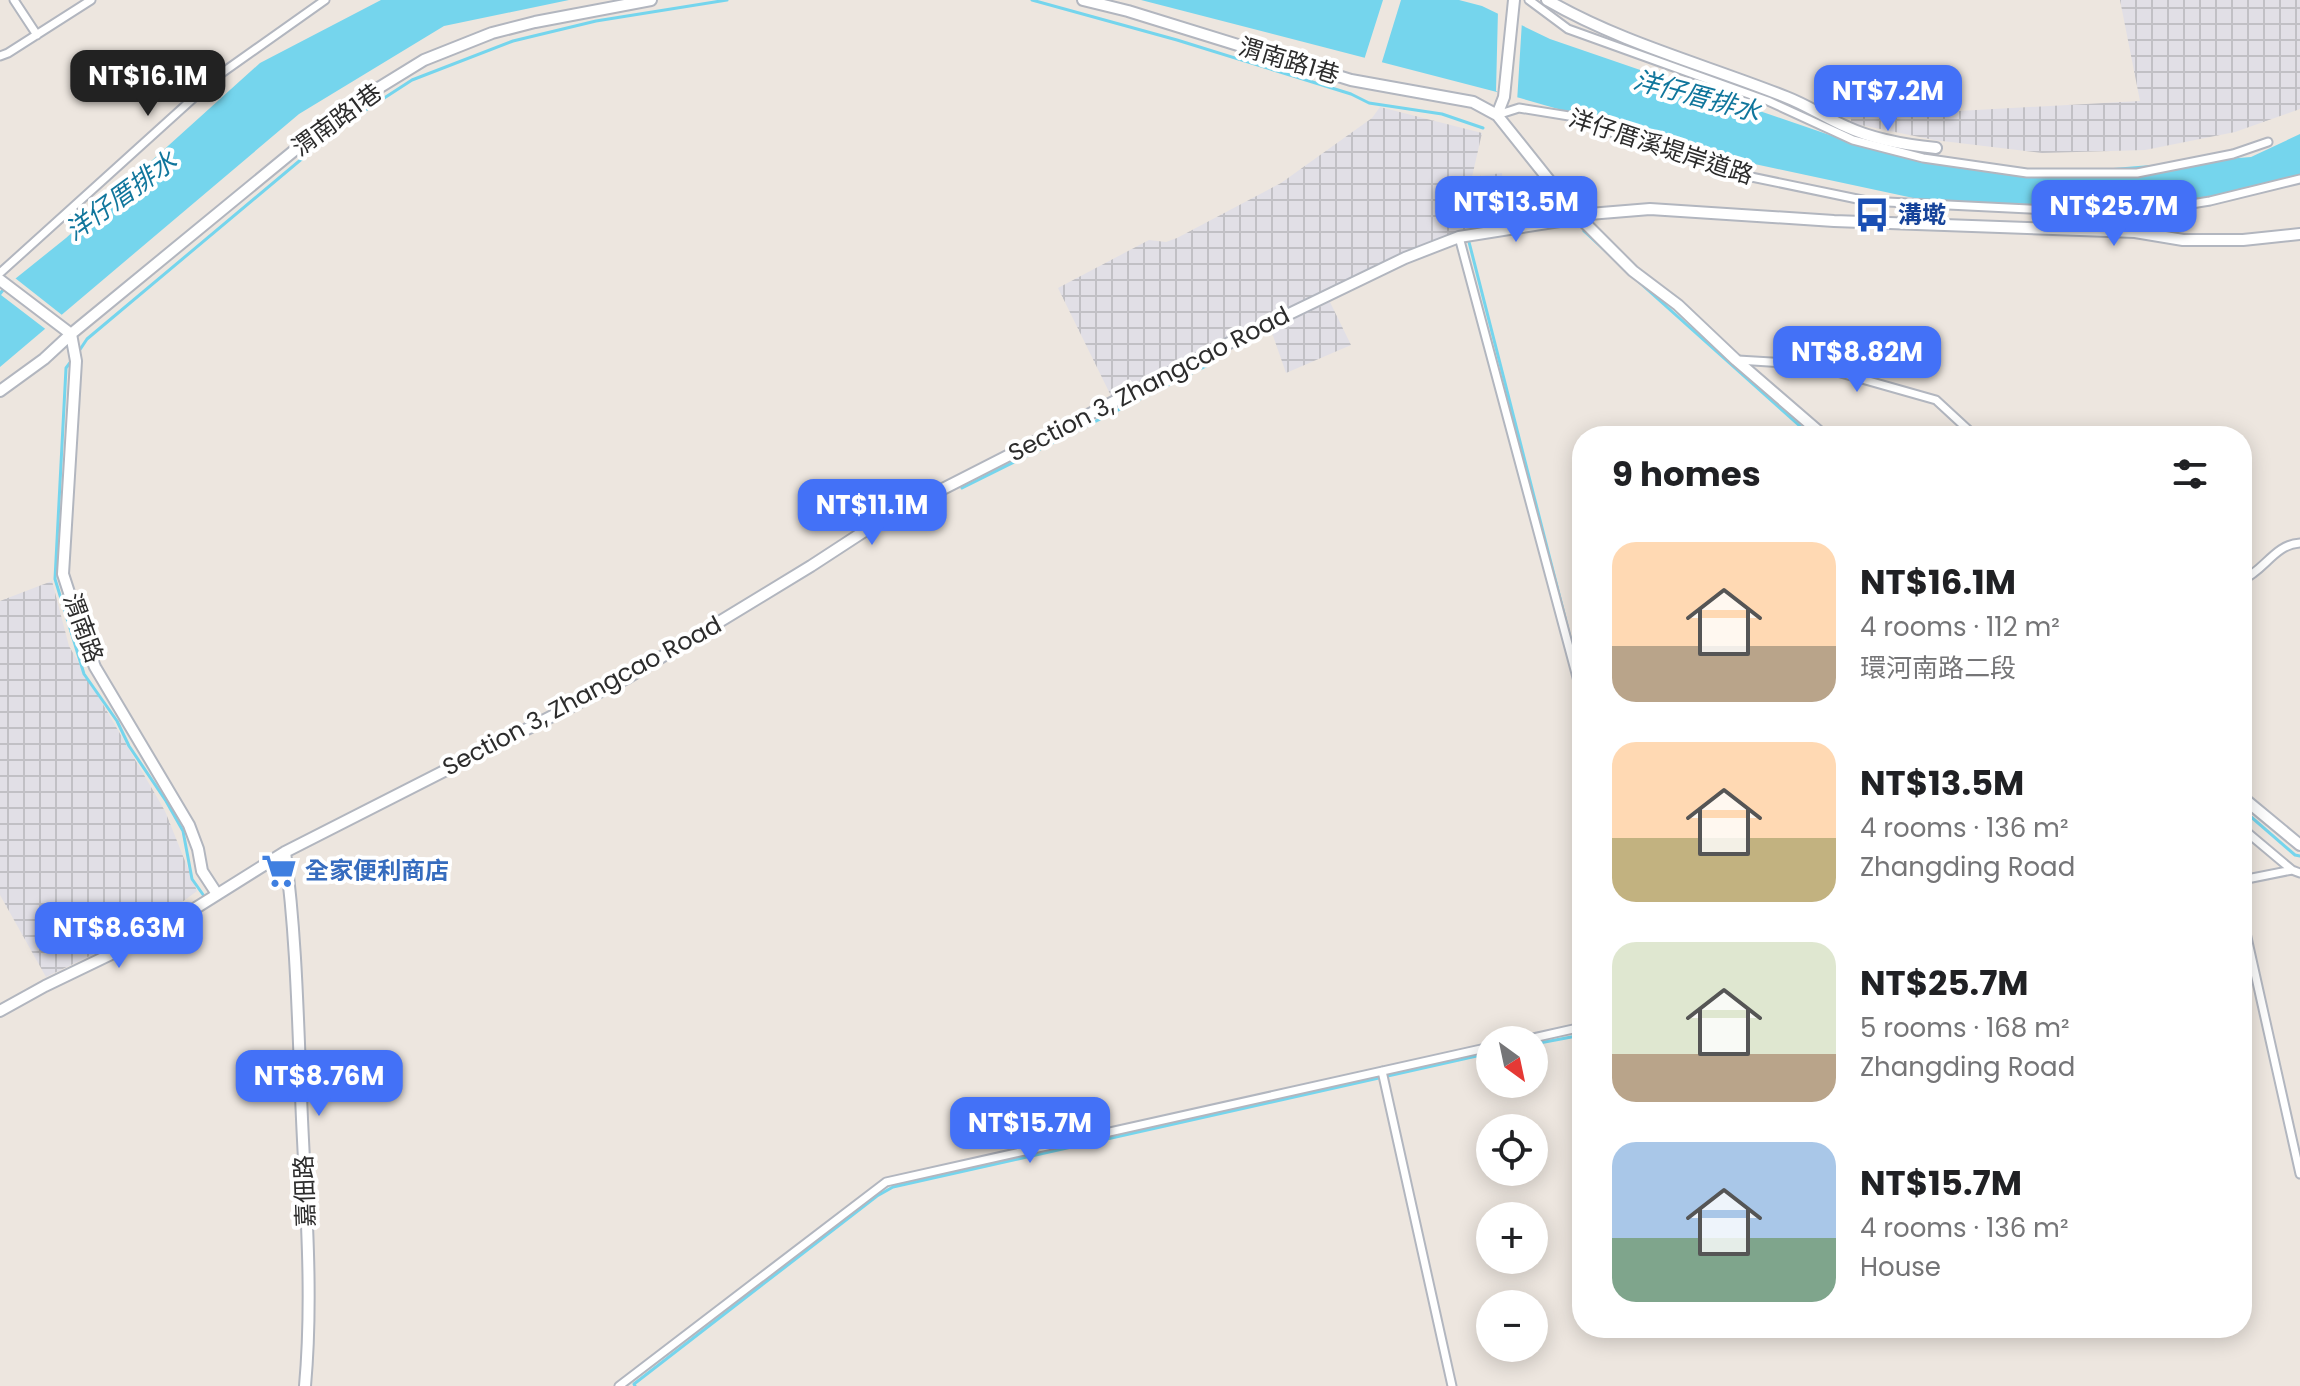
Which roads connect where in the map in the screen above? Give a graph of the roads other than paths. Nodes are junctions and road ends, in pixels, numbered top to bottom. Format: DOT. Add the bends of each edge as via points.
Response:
graph roads {
  1 [pos="14,0"];
  2 [pos="91,0"];
  3 [pos="325,0"];
  4 [pos="651,0"];
  5 [pos="1083,0"];
  6 [pos="1514,0"];
  7 [pos="1529,0"];
  8 [pos="1547,0"];
  9 [pos="37,35"];
  10 [pos="0,56"];
  11 [pos="1497,115"];
  12 [pos="2268,142"];
  13 [pos="1936,148"];
  14 [pos="2300,179"];
  15 [pos="1572,217"];
  16 [pos="2300,234"];
  17 [pos="1459,237"];
  18 [pos="0,273"];
  19 [pos="0,280"];
  20 [pos="71,334"];
  21 [pos="1736,360"];
  22 [pos="0,391"];
  23 [pos="1812,426"];
  24 [pos="1964,426"];
  25 [pos="2300,543"];
  26 [pos="2252,576"];
  27 [pos="1572,659"];
  28 [pos="2252,806"];
  29 [pos="2252,836"];
  30 [pos="2300,845"];
  31 [pos="285,852"];
  32 [pos="2296,871"];
  33 [pos="2252,878"];
  34 [pos="217,894"];
  35 [pos="2252,960"];
  36 [pos="0,1011"];
  37 [pos="1572,1029"];
  38 [pos="1548,1035"];
  39 [pos="1476,1050"];
  40 [pos="1382,1071"];
  41 [pos="2300,1174"];
  42 [pos="305,1386"];
  43 [pos="619,1386"];
  44 [pos="1452,1386"];
  1 -- 9 [label="street"];
  2 -- 9 [label="street"];
  3 -- 18 [label="street" via="219,75"];
  4 -- 20 [label="street, 渭南路1巷" via="492,33 424,60 346,108"];
  5 -- 11 [label="street, 渭南路1巷" via="1351,80 1473,102"];
  6 -- 11 [label="street" via="1504,97"];
  7 -- 12 [label="street" via="1568,29 1768,101 1853,140 1923,158 2027,173 2137,173"];
  8 -- 13 [label="street" via="1595,26 1789,98 1846,126 1883,140"];
  9 -- 10 [label="street"];
  11 -- 14 [label="street, 洋仔厝溪堤岸道路" via="1519,108 1569,116 1732,173 1867,201 2129,214"];
  11 -- 15 [label="street"];
  15 -- 16 [label="street, Section 3, Zhangcao Road" via="1650,209 2135,232 2183,240"];
  15 -- 17 [label="street, Section 3, Zhangcao Road"];
  15 -- 21 [label="street"];
  17 -- 27 [label="street"];
  17 -- 31 [label="street, Section 3, Zhangcao Road" via="1223,346 940,489 627,678"];
  19 -- 20 [label="street"];
  20 -- 22 [label="street, 渭南路1巷"];
  20 -- 34 [label="street, 渭南路" via="76,361 63,574 95,667 189,825 202,871"];
  21 -- 23 [label="street"];
  21 -- 24 [label="street" via="1837,372 1936,400"];
  25 -- 26 [label="street" via="2285,546"];
  28 -- 30 [label="street"];
  29 -- 32 [label="street"];
  31 -- 34 [label="street, Section 3, Zhangcao Road"];
  31 -- 42 [label="street, 嘉佃路" via="296,978 309,1300"];
  32 -- 33 [label="street"];
  34 -- 36 [label="street, Section 3, Zhangcao Road" via="159,931"];
  35 -- 41 [label="street"];
  37 -- 38 [label="street"];
  39 -- 40 [label="street"];
  40 -- 43 [label="street" via="886,1182"];
  40 -- 44 [label="street"];
}
